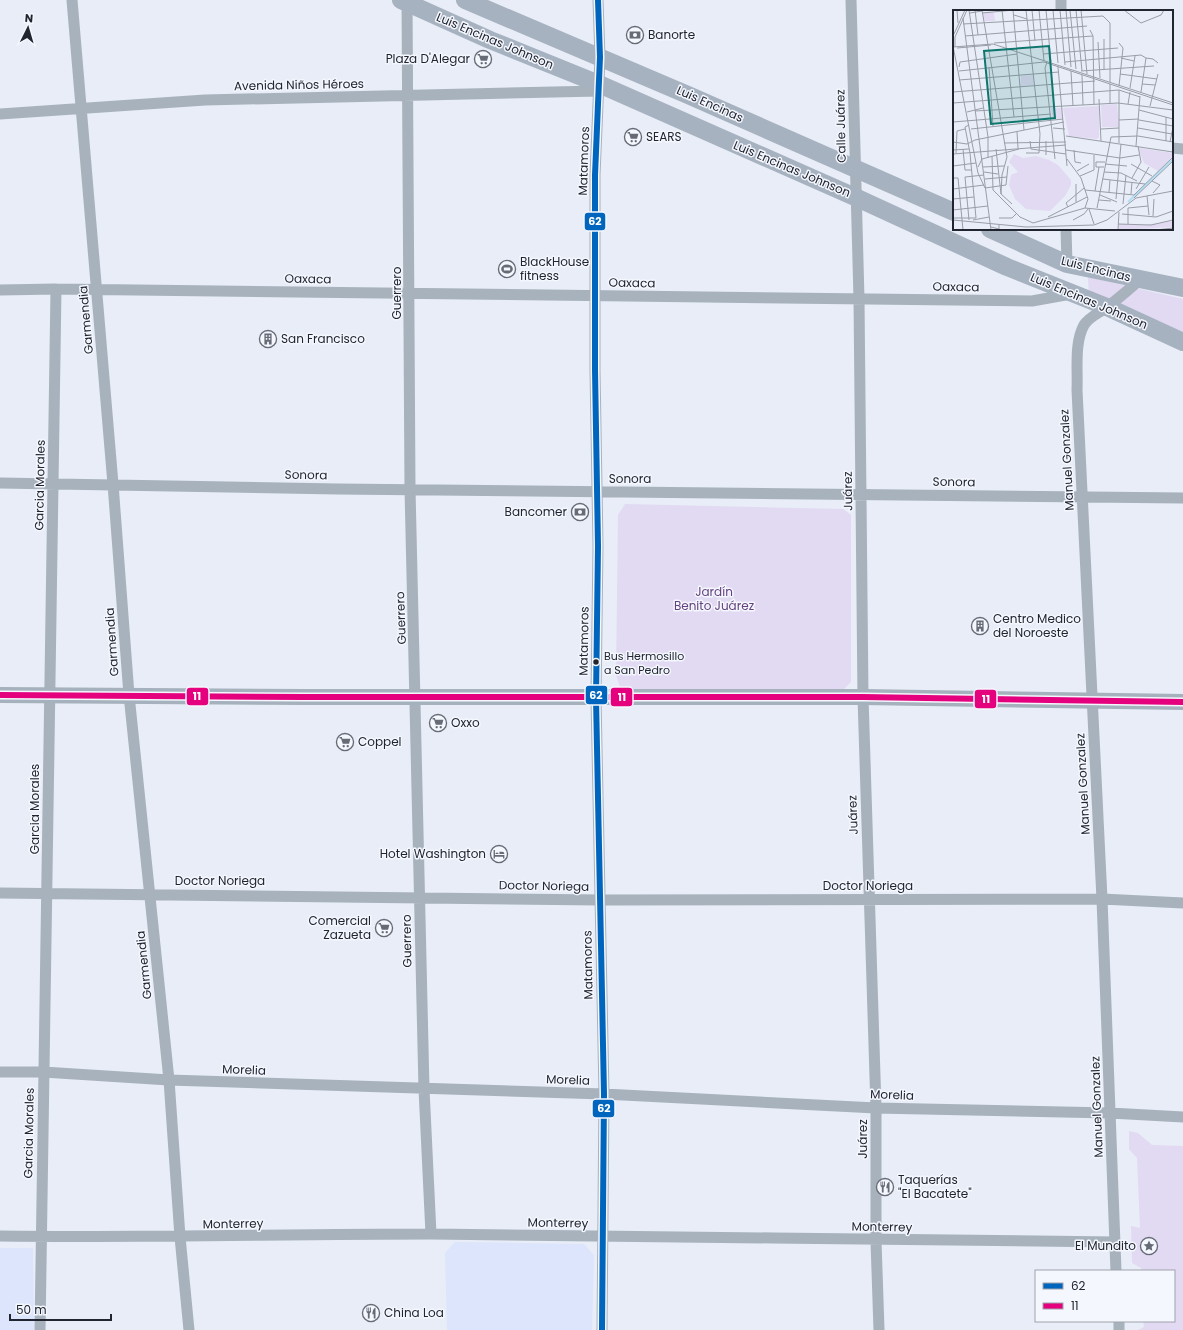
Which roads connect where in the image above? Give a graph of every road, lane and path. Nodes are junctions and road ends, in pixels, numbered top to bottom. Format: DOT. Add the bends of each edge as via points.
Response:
graph roads {
  1 [pos="72,0"];
  2 [pos="465,0"];
  3 [pos="598,0"];
  4 [pos="851,0"];
  5 [pos="405,1"];
  6 [pos="600,57"];
  7 [pos="599,87"];
  8 [pos="407,96"];
  9 [pos="82,108"];
  10 [pos="0,114"];
  11 [pos="1173,148"];
  12 [pos="1183,149"];
  13 [pos="854,168"];
  14 [pos="855,196"];
  15 [pos="953,212"];
  16 [pos="992,230"];
  17 [pos="1066,230"];
  18 [pos="1067,264"];
  19 [pos="1140,280"];
  20 [pos="1183,288"];
  21 [pos="56,289"];
  22 [pos="96,289"];
  23 [pos="0,290"];
  24 [pos="410,294"];
  25 [pos="1071,294"];
  26 [pos="596,296"];
  27 [pos="859,299"];
  28 [pos="1107,308"];
  29 [pos="1183,342"];
  30 [pos="0,483"];
  31 [pos="52,483"];
  32 [pos="113,484"];
  33 [pos="410,489"];
  34 [pos="598,492"];
  35 [pos="862,494"];
  36 [pos="1082,497"];
  37 [pos="1183,498"];
  38 [pos="0,695"];
  39 [pos="49,695"];
  40 [pos="129,695"];
  41 [pos="416,697"];
  42 [pos="862,697"];
  43 [pos="596,698"];
  44 [pos="1091,701"];
  45 [pos="1183,702"];
  46 [pos="0,893"];
  47 [pos="48,893"];
  48 [pos="150,894"];
  49 [pos="419,896"];
  50 [pos="600,900"];
  51 [pos="868,900"];
  52 [pos="1102,900"];
  53 [pos="1183,903"];
  54 [pos="0,1072"];
  55 [pos="43,1072"];
  56 [pos="169,1080"];
  57 [pos="424,1089"];
  58 [pos="604,1094"];
  59 [pos="876,1108"];
  60 [pos="1110,1113"];
  61 [pos="1183,1117"];
  62 [pos="430,1234"];
  63 [pos="0,1236"];
  64 [pos="41,1237"];
  65 [pos="180,1237"];
  66 [pos="602,1237"];
  67 [pos="876,1241"];
  68 [pos="1115,1242"];
  69 [pos="1116,1270"];
  70 [pos="40,1330"];
  71 [pos="189,1330"];
  72 [pos="602,1330"];
  73 [pos="879,1330"];
  1 -- 9 [label="street, Garmendia"];
  2 -- 6 [label="main road, Luis Encinas"];
  3 -- 6 [label="street, Matamoros"];
  4 -- 13 [label="street, Calle Juárez"];
  5 -- 7 [label="main road, Luis Encinas Johnson"];
  5 -- 8 [label="street, Guerrero"];
  6 -- 7 [label="street, Matamoros"];
  6 -- 13 [label="main road, Luis Encinas"];
  7 -- 8 [label="street, Avenida Niños Héroes"];
  7 -- 14 [label="main road, Luis Encinas Johnson"];
  7 -- 26 [label="street, Matamoros" via="595,175"];
  8 -- 9 [label="street, Avenida Niños Héroes" via="213,100"];
  8 -- 24 [label="street, Guerrero"];
  9 -- 10 [label="street, Avenida Niños Héroes"];
  9 -- 22 [label="street, Garmendia"];
  11 -- 12 [label="street"];
  13 -- 14 [label="street, Calle Juárez"];
  13 -- 15 [label="main road, Luis Encinas"];
  14 -- 25 [label="main road, Luis Encinas Johnson" via="936,235"];
  14 -- 27 [label="street, Calle Juárez"];
  16 -- 18 [label="main road, Luis Encinas"];
  17 -- 18 [label="street"];
  18 -- 19 [label="main road, Luis Encinas"];
  19 -- 20 [label="main road, Luis Encinas"];
  19 -- 28 [label="street, Manuel Gonzalez"];
  21 -- 22 [label="street, Oaxaca"];
  21 -- 23 [label="street, Oaxaca"];
  21 -- 31 [label="street, Garcia Morales"];
  22 -- 24 [label="street, Oaxaca"];
  22 -- 32 [label="street, Garmendia"];
  24 -- 26 [label="street, Oaxaca"];
  24 -- 33 [label="street, Guerrero"];
  25 -- 27 [label="street, Oaxaca" via="1032,301"];
  25 -- 28 [label="main road, Luis Encinas Johnson"];
  26 -- 27 [label="street, Oaxaca"];
  26 -- 34 [label="street, Matamoros"];
  27 -- 35 [label="street, Juárez"];
  28 -- 29 [label="main road, Luis Encinas Johnson"];
  28 -- 36 [label="street, Manuel Gonzalez" via="1092,316 1084,325 1080,340 1077,390"];
  30 -- 31 [label="street, Sonora"];
  31 -- 32 [label="street, Sonora"];
  31 -- 39 [label="street, Garcia Morales"];
  32 -- 33 [label="street, Sonora"];
  32 -- 40 [label="street, Garmendia"];
  33 -- 34 [label="street, Sonora"];
  33 -- 41 [label="street, Guerrero"];
  34 -- 35 [label="street, Sonora"];
  34 -- 43 [label="street, Matamoros"];
  35 -- 36 [label="street, Sonora"];
  35 -- 42 [label="street, Juárez"];
  36 -- 37 [label="street, Sonora"];
  36 -- 44 [label="street, Manuel Gonzalez"];
  38 -- 39 [label="main road"];
  39 -- 40 [label="main road"];
  39 -- 47 [label="street, Garcia Morales"];
  40 -- 41 [label="main road"];
  40 -- 48 [label="street, Garmendia"];
  41 -- 43 [label="main road"];
  41 -- 49 [label="street, Guerrero"];
  42 -- 43 [label="main road"];
  42 -- 44 [label="main road"];
  42 -- 51 [label="street, Juárez"];
  43 -- 50 [label="street, Matamoros"];
  44 -- 45 [label="main road"];
  44 -- 52 [label="street, Manuel Gonzalez"];
  46 -- 47 [label="street, Doctor Noriega"];
  47 -- 48 [label="street, Doctor Noriega"];
  47 -- 55 [label="street, Garcia Morales"];
  48 -- 49 [label="street, Doctor Noriega"];
  48 -- 56 [label="street, Garmendia"];
  49 -- 50 [label="street, Doctor Noriega"];
  49 -- 57 [label="street, Guerrero"];
  50 -- 51 [label="street, Doctor Noriega"];
  50 -- 58 [label="street, Matamoros"];
  51 -- 52 [label="street, Doctor Noriega"];
  51 -- 59 [label="street, Juárez"];
  52 -- 53 [label="street, Doctor Noriega"];
  52 -- 60 [label="street, Manuel Gonzalez"];
  54 -- 55 [label="street, Morelia"];
  55 -- 56 [label="street, Morelia"];
  55 -- 64 [label="street, Garcia Morales"];
  56 -- 57 [label="street, Morelia"];
  56 -- 65 [label="street, Garmendia"];
  57 -- 58 [label="street, Morelia"];
  57 -- 62 [label="street, Guerrero"];
  58 -- 59 [label="street, Morelia"];
  58 -- 66 [label="street, Matamoros"];
  59 -- 60 [label="street, Morelia"];
  59 -- 67 [label="street, Juárez"];
  60 -- 61 [label="street, Morelia"];
  60 -- 68 [label="street, Manuel Gonzalez"];
  62 -- 65 [label="street, Monterrey"];
  62 -- 66 [label="street, Monterrey"];
  63 -- 64 [label="street, Monterrey"];
  64 -- 65 [label="street, Monterrey"];
  64 -- 70 [label="street, Garcia Morales"];
  65 -- 71 [label="street, Garmendia"];
  66 -- 67 [label="street, Monterrey"];
  66 -- 72 [label="street, Matamoros"];
  67 -- 68 [label="street, Monterrey"];
  67 -- 73 [label="street, Juárez"];
  68 -- 69 [label="street, Manuel Gonzalez"];
}
